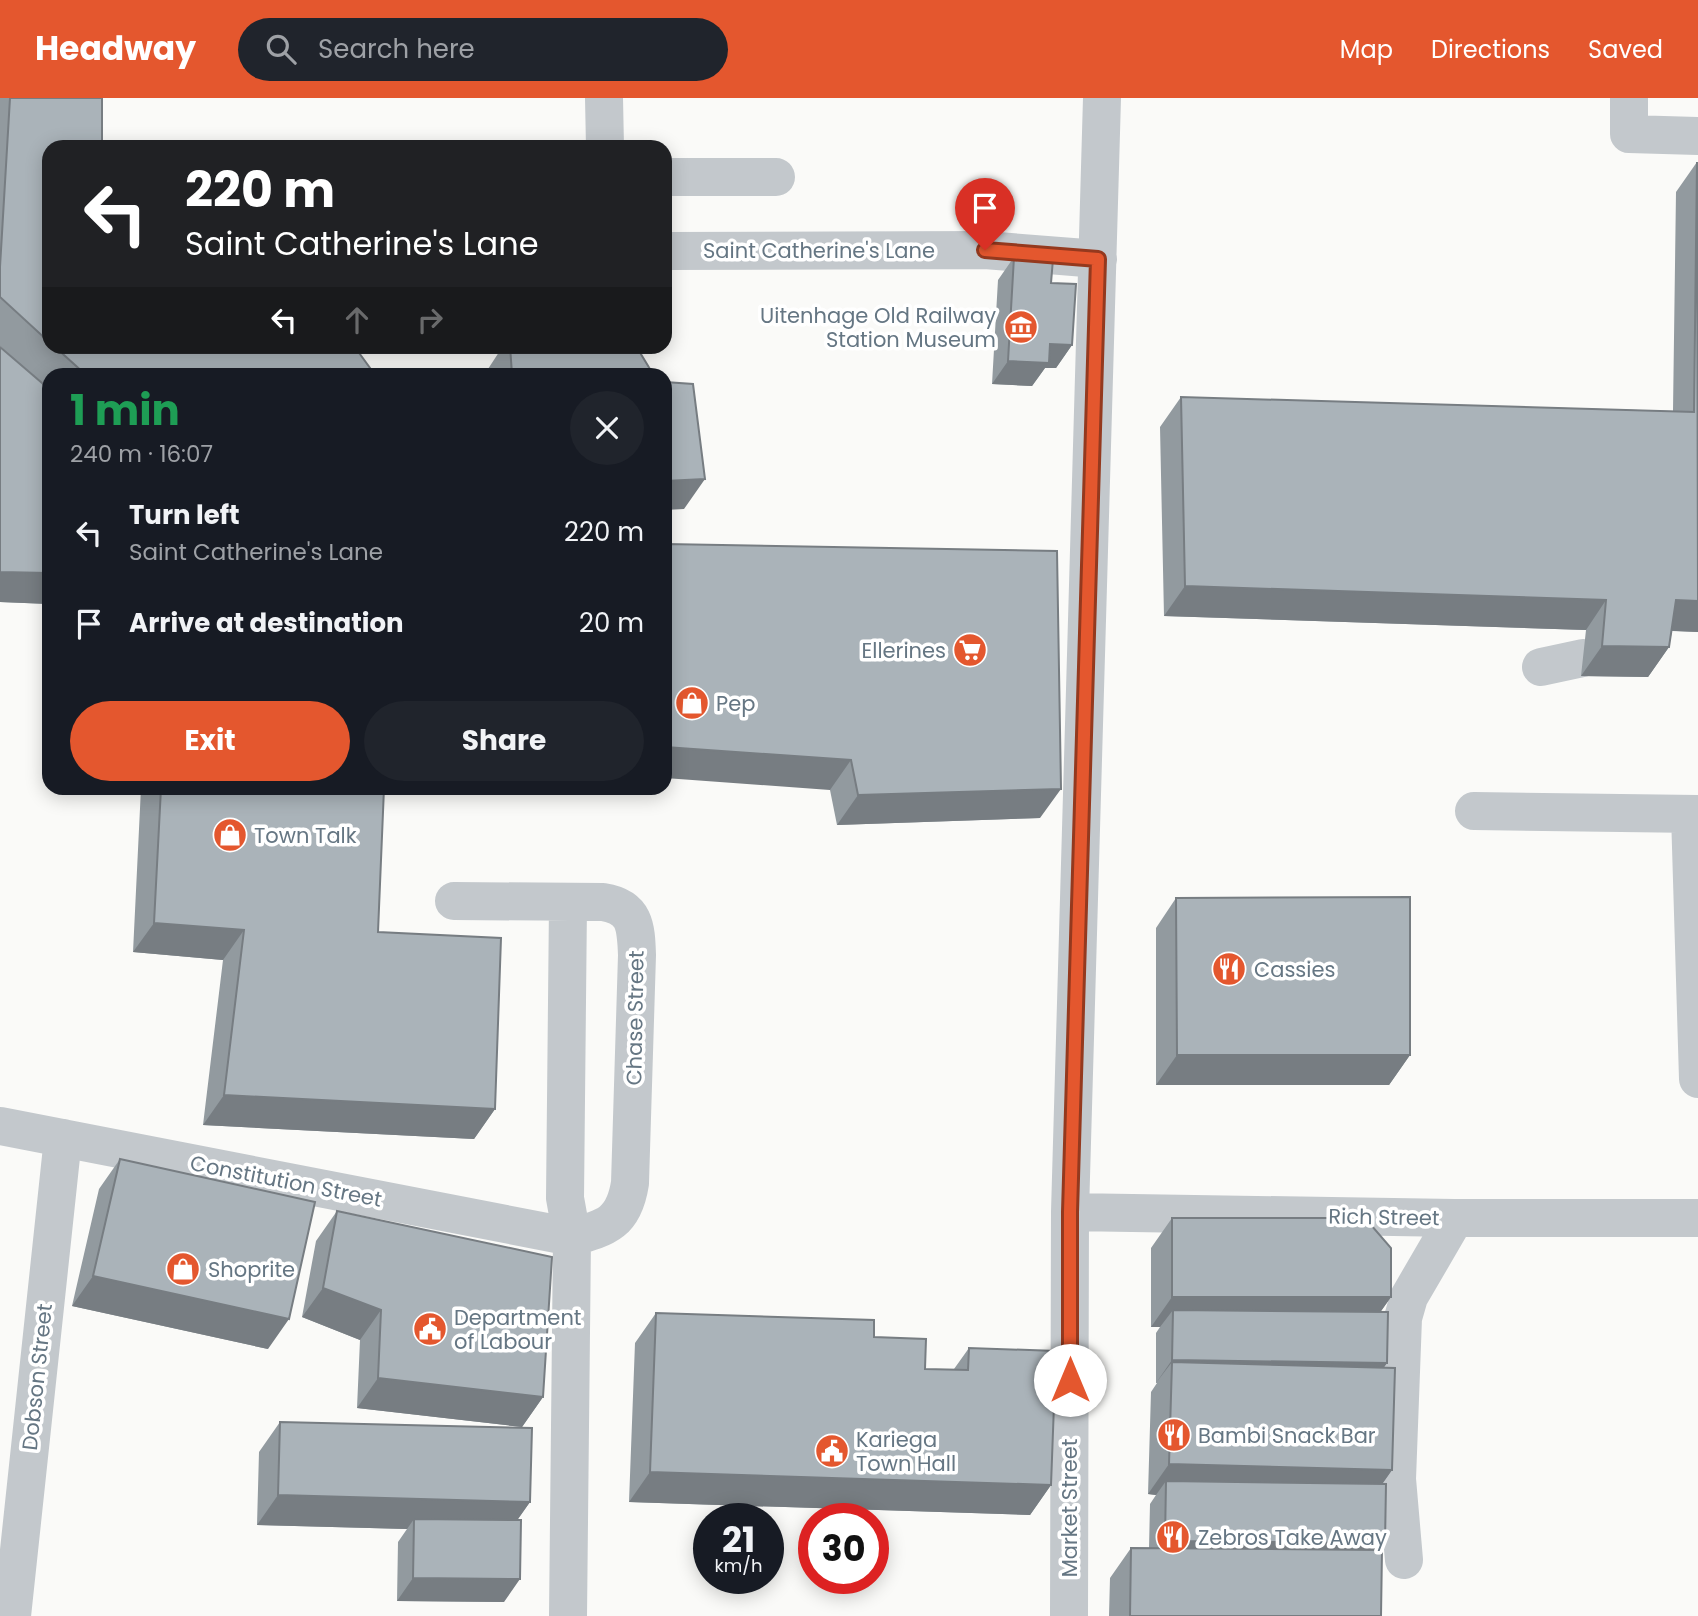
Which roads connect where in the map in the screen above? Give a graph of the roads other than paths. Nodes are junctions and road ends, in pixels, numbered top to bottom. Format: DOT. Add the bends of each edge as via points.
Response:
graph roads {
  1 [pos="604,98"];
  2 [pos="1102,98"];
  3 [pos="1629,116"];
  4 [pos="1698,136"];
  5 [pos="605,140"];
  6 [pos="672,177"];
  7 [pos="776,177"];
  8 [pos="672,251"];
  9 [pos="1098,259"];
  10 [pos="1583,658"];
  11 [pos="1541,667"];
  12 [pos="1474,811"];
  13 [pos="1694,814"];
  14 [pos="454,901"];
  15 [pos="568,904"];
  16 [pos="1698,1079"];
  17 [pos="0,1126"];
  18 [pos="63,1138"];
  19 [pos="1070,1212"];
  20 [pos="1455,1218"];
  21 [pos="1698,1218"];
  22 [pos="572,1237"];
  23 [pos="1404,1560"];
  24 [pos="12,1616"];
  25 [pos="568,1616"];
  26 [pos="1069,1616"];
  1 -- 5 [label="street"];
  2 -- 9 [label="street, Market Street"];
  3 -- 4 [label="street"];
  6 -- 7 [label="street"];
  8 -- 9 [label="street, Saint Catherine's Lane" via="985,250"];
  9 -- 19 [label="street, Market Street"];
  10 -- 11 [label="street"];
  12 -- 13 [label="street"];
  13 -- 16 [label="street"];
  14 -- 15 [label="street"];
  15 -- 22 [label="street" via="565,1198"];
  15 -- 22 [label="street, Chase Street" via="603,902 625,908 635,928 637,955 628,1197 613,1222"];
  17 -- 18 [label="street, Constitution Street"];
  18 -- 22 [label="street, Constitution Street"];
  18 -- 24 [label="street, Dobson Street"];
  19 -- 20 [label="street, Rich Street"];
  19 -- 26 [label="street, Market Street"];
  20 -- 21 [label="street, Rich Street"];
  20 -- 23 [label="street" via="1409,1297 1403,1318 1397,1479"];
  22 -- 25 [label="street"];
}
